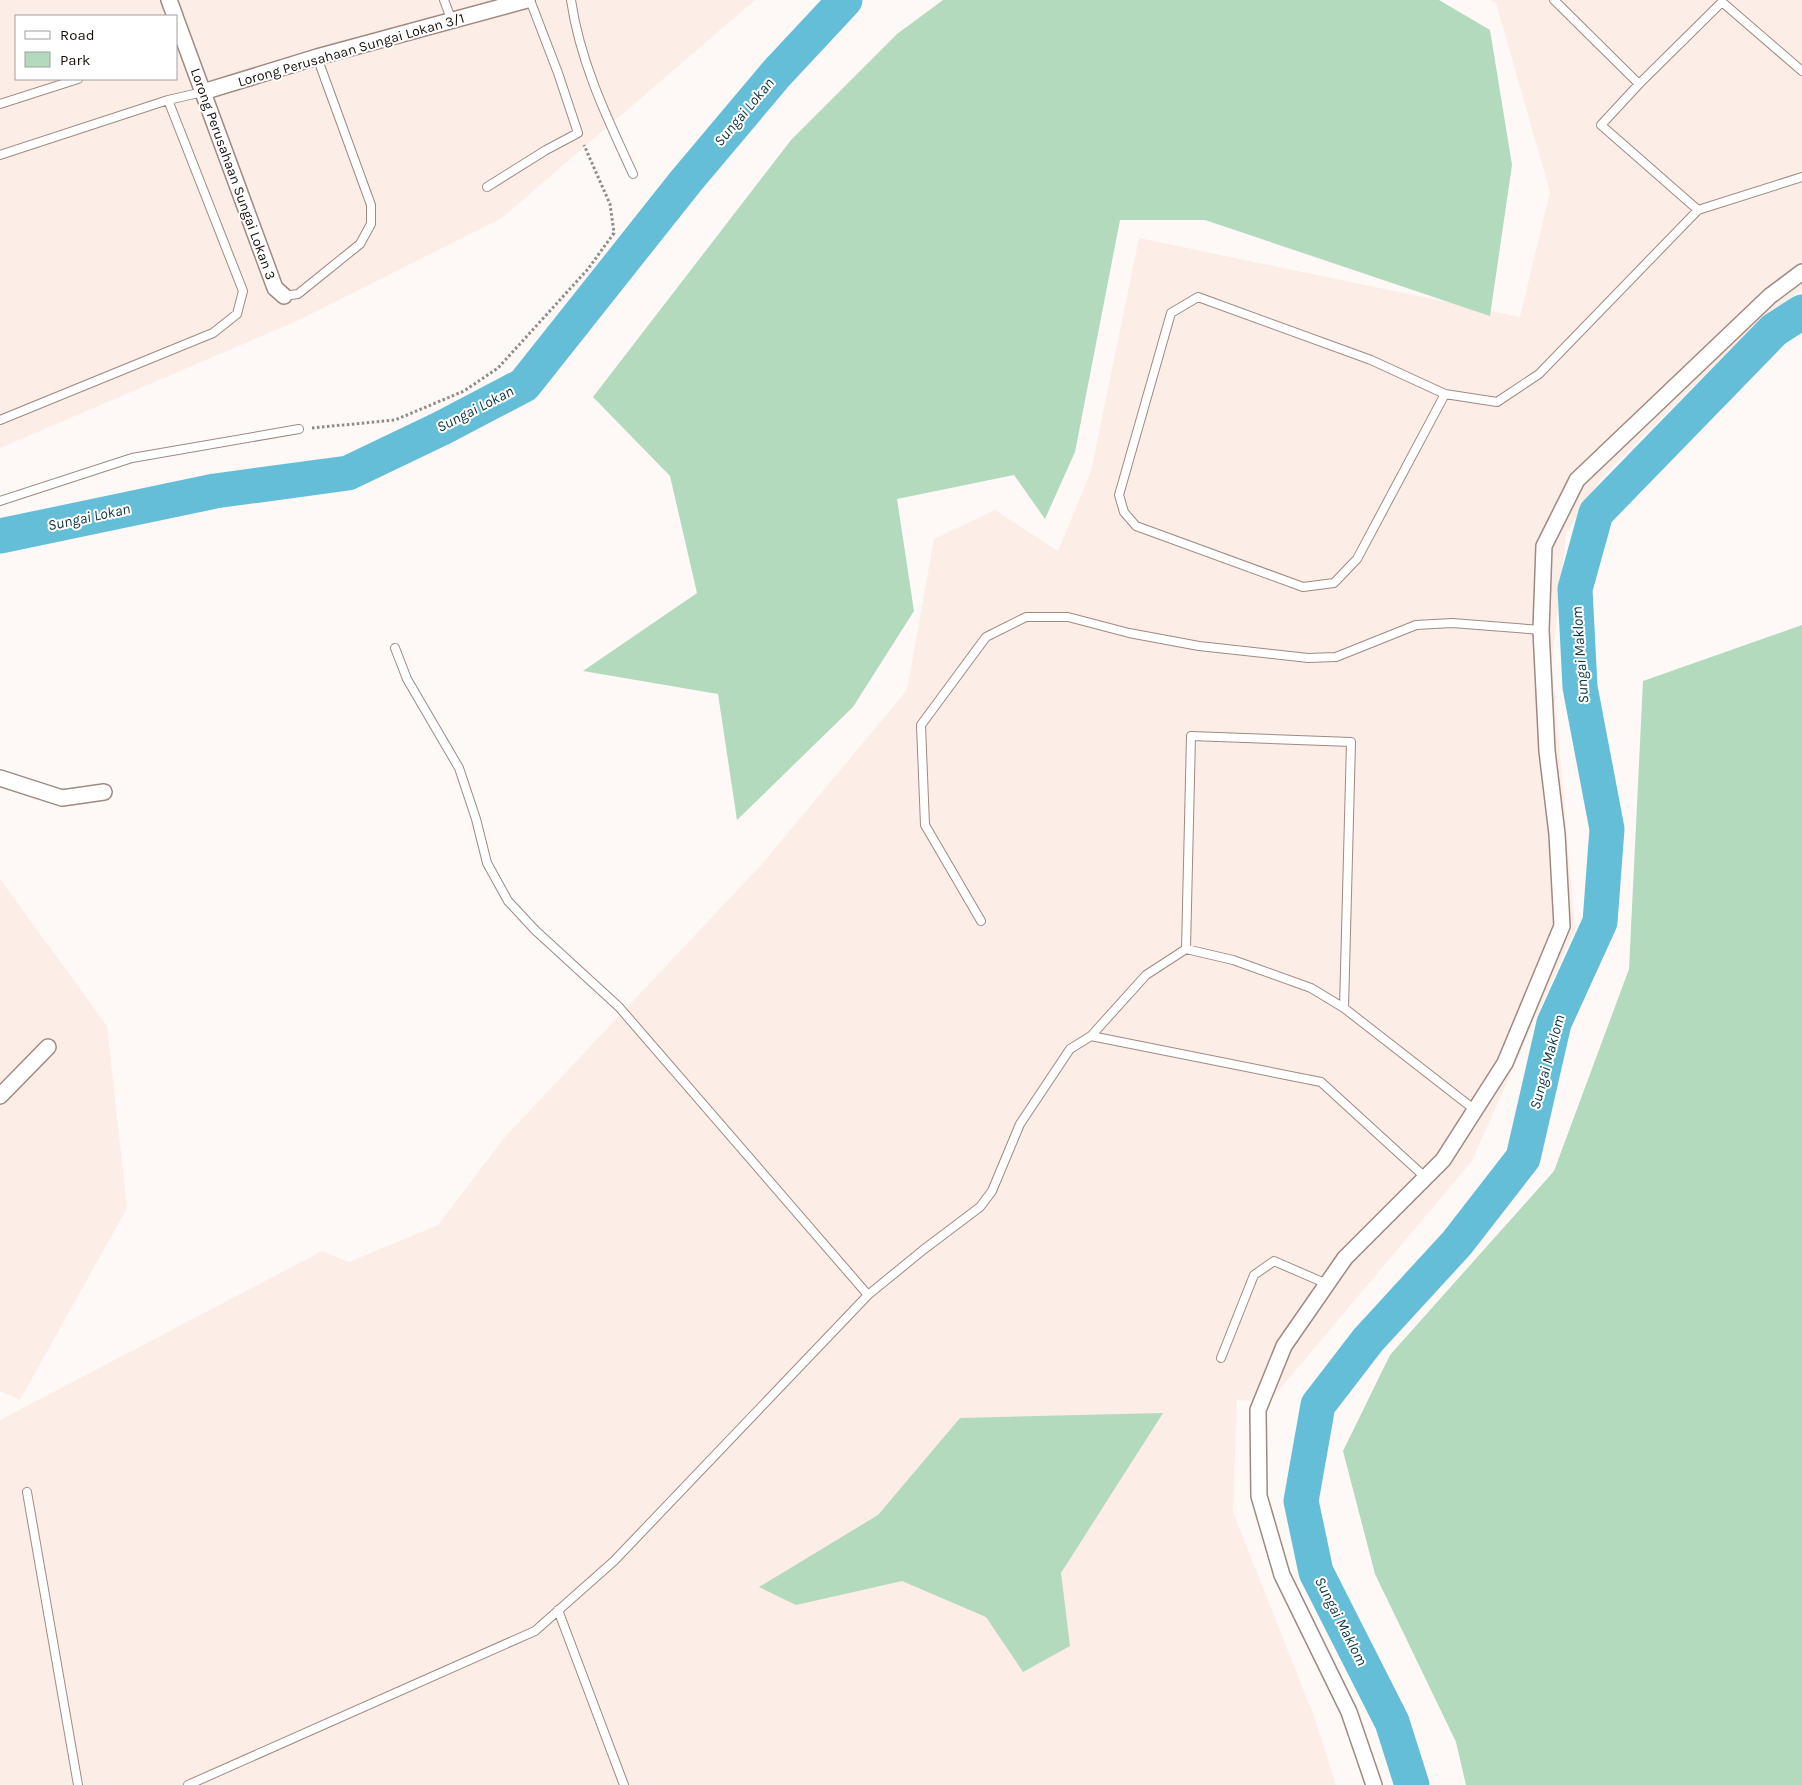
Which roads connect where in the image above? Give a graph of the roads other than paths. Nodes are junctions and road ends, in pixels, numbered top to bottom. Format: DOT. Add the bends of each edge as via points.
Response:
graph roads {
  1 [pos="169,0"];
  2 [pos="444,0"];
  3 [pos="528,0"];
  4 [pos="571,0"];
  5 [pos="1554,0"];
  6 [pos="1721,1"];
  7 [pos="175,15"];
  8 [pos="452,21"];
  9 [pos="178,29"];
  10 [pos="181,45"];
  11 [pos="317,57"];
  12 [pos="1802,71"];
  13 [pos="75,80"];
  14 [pos="1639,84"];
  15 [pos="203,92"];
  16 [pos="168,100"];
  17 [pos="0,104"];
  18 [pos="0,155"];
  19 [pos="633,174"];
  20 [pos="1802,177"];
  21 [pos="487,187"];
  22 [pos="1698,210"];
  23 [pos="1802,272"];
  24 [pos="284,296"];
  25 [pos="1445,394"];
  26 [pos="0,420"];
  27 [pos="299,429"];
  28 [pos="0,501"];
  29 [pos="1541,630"];
  30 [pos="395,648"];
  31 [pos="0,778"];
  32 [pos="104,792"];
  33 [pos="981,921"];
  34 [pos="1186,949"];
  35 [pos="1344,1008"];
  36 [pos="1091,1036"];
  37 [pos="48,1047"];
  38 [pos="1,1091"];
  39 [pos="1475,1110"];
  40 [pos="1426,1178"];
  41 [pos="1327,1284"];
  42 [pos="868,1296"];
  43 [pos="1221,1358"];
  44 [pos="27,1492"];
  45 [pos="558,1610"];
  46 [pos="78,1785"];
  47 [pos="188,1785"];
  48 [pos="624,1785"];
  49 [pos="1374,1785"];
  1 -- 7 [label="street, Lorong Perusahaan Sungai Lokan 3"];
  2 -- 8 [label="lane"];
  3 -- 8 [label="street, Lorong Perusahaan Sungai Lokan 3/1"];
  3 -- 21 [label="lane" via="578,133"];
  4 -- 19 [label="lane" via="574,23 598,99"];
  5 -- 14 [label="lane"];
  6 -- 12 [label="lane"];
  6 -- 14 [label="lane"];
  8 -- 11 [label="street, Lorong Perusahaan Sungai Lokan 3/1"];
  9 -- 10 [label="street, Lorong Perusahaan Sungai Lokan 3"];
  10 -- 15 [label="street, Lorong Perusahaan Sungai Lokan 3"];
  11 -- 15 [label="street, Lorong Perusahaan Sungai Lokan 3/1"];
  11 -- 24 [label="lane" via="371,206 371,224 360,244 298,294"];
  13 -- 17 [label="lane"];
  14 -- 22 [label="lane" via="1601,125"];
  15 -- 16 [label="lane"];
  15 -- 24 [label="street, Lorong Perusahaan Sungai Lokan 3" via="274,288"];
  16 -- 18 [label="lane"];
  16 -- 26 [label="lane" via="243,291 237,314 213,333"];
  20 -- 22 [label="lane"];
  22 -- 25 [label="lane" via="1539,374 1497,402"];
  23 -- 29 [label="street" via="1770,296 1578,480 1544,546"];
  25 -- 25 [label="lane" via="1357,559 1334,583 1304,587 1136,526 1124,512 1118,495 1171,313 1198,297 1372,360"];
  27 -- 28 [label="lane" via="132,458"];
  29 -- 33 [label="lane" via="1452,623 1416,625 1336,657 1308,658 1198,646 1129,634 1068,617 1026,617 986,637 921,726 925,825"];
  29 -- 39 [label="street" via="1547,751 1557,834 1562,926 1505,1063"];
  30 -- 42 [label="lane" via="407,679 458,768 476,819 486,863 508,901 625,1014"];
  31 -- 32 [label="street" via="62,798"];
  34 -- 35 [label="lane" via="1233,960 1312,988"];
  34 -- 35 [label="lane" via="1192,736 1351,742"];
  34 -- 36 [label="lane" via="1146,975"];
  35 -- 39 [label="lane"];
  36 -- 40 [label="lane" via="1321,1082"];
  36 -- 42 [label="lane" via="1070,1049 1020,1124 992,1191 980,1207"];
  37 -- 38 [label="street"];
  39 -- 40 [label="street" via="1443,1160"];
  40 -- 41 [label="street" via="1345,1258"];
  41 -- 43 [label="lane" via="1274,1261 1254,1275"];
  41 -- 49 [label="street" via="1284,1346 1258,1410 1259,1496 1282,1575 1349,1712"];
  42 -- 45 [label="lane" via="614,1560"];
  44 -- 46 [label="lane"];
  45 -- 47 [label="lane" via="534,1631"];
  45 -- 48 [label="lane"];
}
